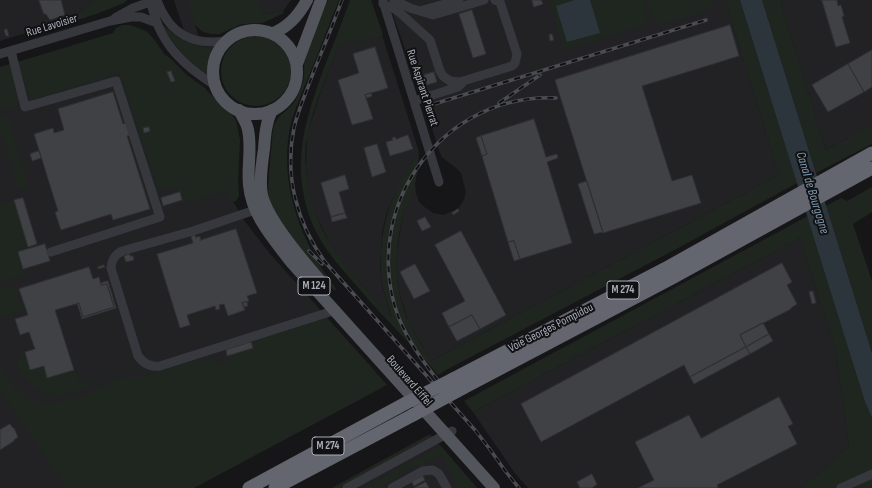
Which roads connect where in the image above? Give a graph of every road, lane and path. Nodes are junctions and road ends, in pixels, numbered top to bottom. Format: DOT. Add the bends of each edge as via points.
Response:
graph roads {
  1 [pos="307,0"];
  2 [pos="321,0"];
  3 [pos="394,0"];
  4 [pos="433,0"];
  5 [pos="459,0"];
  6 [pos="484,0"];
  7 [pos="153,1"];
  8 [pos="498,1"];
  9 [pos="383,2"];
  10 [pos="423,10"];
  11 [pos="110,21"];
  12 [pos="161,21"];
  13 [pos="273,33"];
  14 [pos="227,40"];
  15 [pos="11,51"];
  16 [pos="0,54"];
  17 [pos="297,64"];
  18 [pos="463,82"];
  19 [pos="216,86"];
  20 [pos="414,100"];
  21 [pos="239,110"];
  22 [pos="272,110"];
  23 [pos="872,153"];
  24 [pos="872,168"];
  25 [pos="837,180"];
  26 [pos="439,182"];
  27 [pos="262,194"];
  28 [pos="255,210"];
  29 [pos="272,219"];
  30 [pos="51,252"];
  31 [pos="336,310"];
  32 [pos="449,433"];
  33 [pos="872,474"];
  34 [pos="248,488"];
  35 [pos="275,488"];
  36 [pos="347,488"];
  37 [pos="392,488"];
  38 [pos="447,488"];
  39 [pos="494,488"];
  40 [pos="503,488"];
  41 [pos="842,488"];
  1 -- 13 [label="main road" via="292,22"];
  2 -- 17 [label="main road"];
  3 -- 10 [label="street" via="410,8"];
  4 -- 10 [label="street"];
  5 -- 10 [label="street"];
  6 -- 10 [label="street" via="433,15"];
  7 -- 11 [label="street, Rue Lavoisier" via="133,8"];
  7 -- 12 [label="street, Rue Lavoisier"];
  8 -- 18 [label="street" via="517,54 515,63"];
  9 -- 18 [label="street" via="399,12 430,40 443,76"];
  9 -- 20 [label="street, Rue Aspirant Pierrat"];
  11 -- 12 [label="street, Rue Lavoisier" via="131,17"];
  11 -- 15 [label="street, Rue Lavoisier"];
  12 -- 14 [label="street" via="193,40 209,43"];
  12 -- 19 [label="street" via="165,39 184,62"];
  13 -- 14 [label="main road" via="249,30"];
  13 -- 17 [label="main road" via="292,51"];
  14 -- 19 [label="main road" via="215,61"];
  15 -- 16 [label="street, Rue Lavoisier"];
  15 -- 30 [label="street" via="25,107 116,81 160,217"];
  17 -- 22 [label="main road" via="297,78 293,91 284,102"];
  18 -- 20 [label="street" via="458,87"];
  19 -- 21 [label="main road" via="225,100"];
  20 -- 26 [label="street, Rue Aspirant Pierrat"];
  21 -- 22 [label="main road" via="256,114"];
  21 -- 28 [label="main road, M 124" via="248,130 249,186"];
  22 -- 27 [label="main road, M 124" via="265,134"];
  23 -- 25 [label="highway, Voie Georges Pompidou / M 274"];
  24 -- 25 [label="highway, Voie Georges Pompidou / M 274"];
  25 -- 34 [label="highway, Voie Georges Pompidou / M 274, bridge" via="790,198 670,266"];
  25 -- 35 [label="highway, Voie Georges Pompidou / M 274, bridge" via="794,212"];
  27 -- 28 [label="street"];
  27 -- 29 [label="main road, M 124"];
  28 -- 29 [label="street"];
  28 -- 31 [label="main road, M 124" via="291,262"];
  28 -- 31 [label="street" via="116,255 111,268 138,356 142,361 147,365 160,366"];
  29 -- 32 [label="main road, Boulevard Eiffel / M 124" via="315,275"];
  31 -- 32 [label="main road, M 124"];
  32 -- 36 [label="street"];
  32 -- 39 [label="main road, Boulevard Eiffel / M 124"];
  32 -- 40 [label="main road, Boulevard Eiffel / M 124"];
  33 -- 41 [label="street"];
  37 -- 38 [label="street" via="423,471 433,470 439,474"];
}
